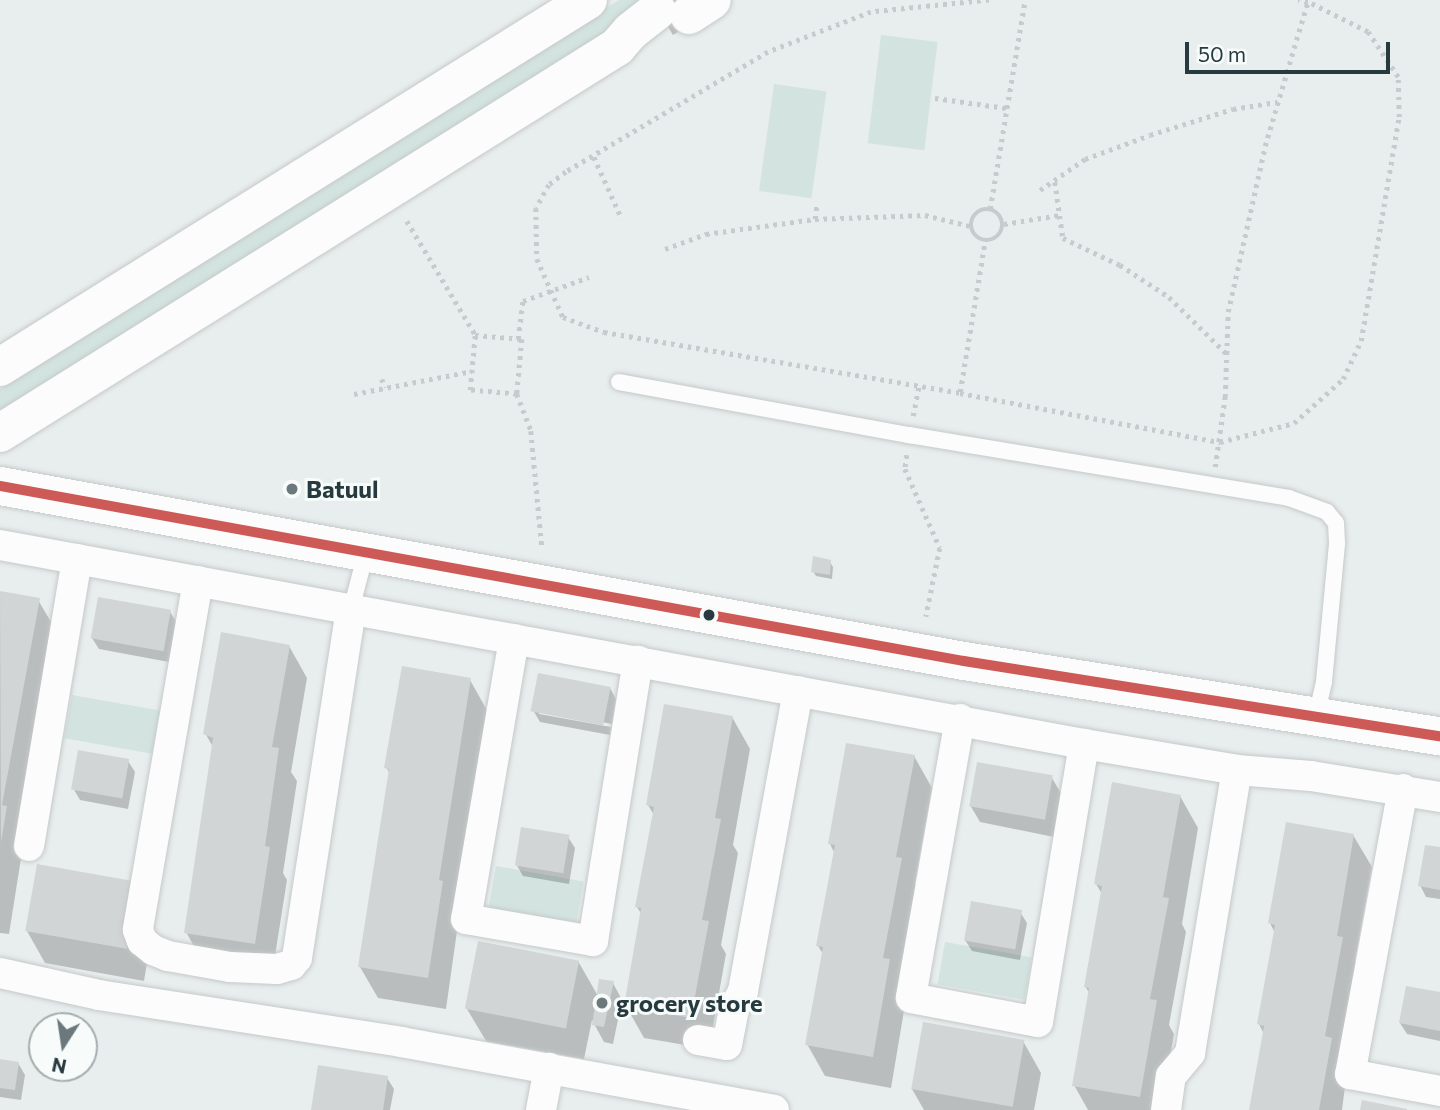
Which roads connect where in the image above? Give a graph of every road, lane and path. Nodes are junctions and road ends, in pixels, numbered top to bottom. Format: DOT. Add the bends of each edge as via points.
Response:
graph roads {
  1 [pos="588,0"];
  2 [pos="989,0"];
  3 [pos="1025,0"];
  4 [pos="1298,0"];
  5 [pos="1308,1"];
  6 [pos="682,14"];
  7 [pos="935,97"];
  8 [pos="1277,102"];
  9 [pos="1006,108"];
  10 [pos="594,157"];
  11 [pos="1055,182"];
  12 [pos="1040,190"];
  13 [pos="817,203"];
  14 [pos="989,209"];
  15 [pos="1060,215"];
  16 [pos="622,219"];
  17 [pos="815,219"];
  18 [pos="407,221"];
  19 [pos="1004,224"];
  20 [pos="971,226"];
  21 [pos="985,241"];
  22 [pos="665,248"];
  23 [pos="589,277"];
  24 [pos="551,292"];
  25 [pos="475,335"];
  26 [pos="518,339"];
  27 [pos="1226,354"];
  28 [pos="0,368"];
  29 [pos="472,371"];
  30 [pos="382,379"];
  31 [pos="619,382"];
  32 [pos="919,386"];
  33 [pos="385,388"];
  34 [pos="960,393"];
  35 [pos="355,394"];
  36 [pos="517,394"];
  37 [pos="0,433"];
  38 [pos="909,435"];
  39 [pos="1220,442"];
  40 [pos="1211,485"];
  41 [pos="0,486"];
  42 [pos="0,545"];
  43 [pos="542,548"];
  44 [pos="366,552"];
  45 [pos="77,559"];
  46 [pos="198,581"];
  47 [pos="351,610"];
  48 [pos="926,617"];
  49 [pos="514,639"];
  50 [pos="638,662"];
  51 [pos="798,691"];
  52 [pos="1316,718"];
  53 [pos="960,719"];
  54 [pos="1440,736"];
  55 [pos="1084,744"];
  56 [pos="1237,770"];
  57 [pos="1403,789"];
  58 [pos="1440,797"];
  59 [pos="29,846"];
  60 [pos="0,973"];
  61 [pos="698,1040"];
  62 [pos="549,1068"];
  63 [pos="1440,1091"];
  64 [pos="541,1110"];
  65 [pos="773,1110"];
  66 [pos="1166,1110"];
  1 -- 28 [label="street"];
  2 -- 10 [label="path" via="871,12 768,52"];
  3 -- 9 [label="path"];
  4 -- 5 [label="path"];
  5 -- 8 [label="path"];
  5 -- 39 [label="path" via="1368,32 1398,77 1399,117 1361,341 1343,379 1294,423"];
  6 -- 37 [label="street" via="638,43 617,47"];
  7 -- 9 [label="path"];
  8 -- 11 [label="path" via="1233,109 1150,135 1085,159"];
  8 -- 27 [label="path" via="1228,312"];
  9 -- 14 [label="path"];
  10 -- 16 [label="path"];
  10 -- 24 [label="path" via="550,185 536,208 537,259"];
  11 -- 12 [label="path"];
  11 -- 15 [label="path"];
  13 -- 17 [label="path"];
  14 -- 19 [label="path" via="997,211"];
  14 -- 20 [label="path" via="973,216"];
  15 -- 19 [label="path"];
  15 -- 27 [label="path" via="1063,238 1120,265 1169,297"];
  17 -- 20 [label="path" via="925,215"];
  17 -- 22 [label="path" via="706,234"];
  18 -- 25 [label="path"];
  19 -- 21 [label="path" via="995,240"];
  20 -- 21 [label="path" via="975,236"];
  21 -- 34 [label="path"];
  23 -- 24 [label="path"];
  24 -- 26 [label="path" via="523,302"];
  24 -- 32 [label="path" via="563,317 604,332"];
  25 -- 26 [label="path"];
  25 -- 29 [label="path"];
  26 -- 36 [label="path" via="522,339"];
  27 -- 39 [label="path"];
  29 -- 33 [label="path"];
  29 -- 36 [label="path" via="470,390"];
  30 -- 33 [label="path"];
  31 -- 38 [label="lane"];
  32 -- 34 [label="path"];
  32 -- 38 [label="path"];
  33 -- 35 [label="path"];
  34 -- 39 [label="path"];
  36 -- 43 [label="path" via="531,431"];
  38 -- 40 [label="lane"];
  38 -- 48 [label="path" via="905,469 940,548"];
  39 -- 40 [label="path"];
  40 -- 52 [label="lane" via="1289,498 1327,512 1336,523 1324,681"];
  41 -- 44 [label="street"];
  42 -- 45 [label="street"];
  44 -- 47 [label="lane"];
  44 -- 52 [label="street" via="926,654"];
  45 -- 46 [label="street"];
  45 -- 59 [label="street"];
  46 -- 47 [label="street"];
  46 -- 47 [label="street" via="138,930 153,950 181,958 276,969 297,958"];
  47 -- 49 [label="street"];
  49 -- 50 [label="street"];
  49 -- 50 [label="street" via="467,919 593,941"];
  50 -- 51 [label="street"];
  51 -- 53 [label="street"];
  51 -- 61 [label="street" via="743,991 734,1008 727,1045"];
  52 -- 54 [label="street"];
  53 -- 55 [label="street"];
  53 -- 55 [label="street" via="911,998 1038,1022"];
  55 -- 56 [label="street"];
  56 -- 57 [label="street"];
  56 -- 66 [label="street" via="1190,1053 1171,1076"];
  57 -- 58 [label="street"];
  57 -- 63 [label="street" via="1350,1074"];
  60 -- 62 [label="street" via="99,995"];
  62 -- 64 [label="street"];
  62 -- 65 [label="street"];
}
